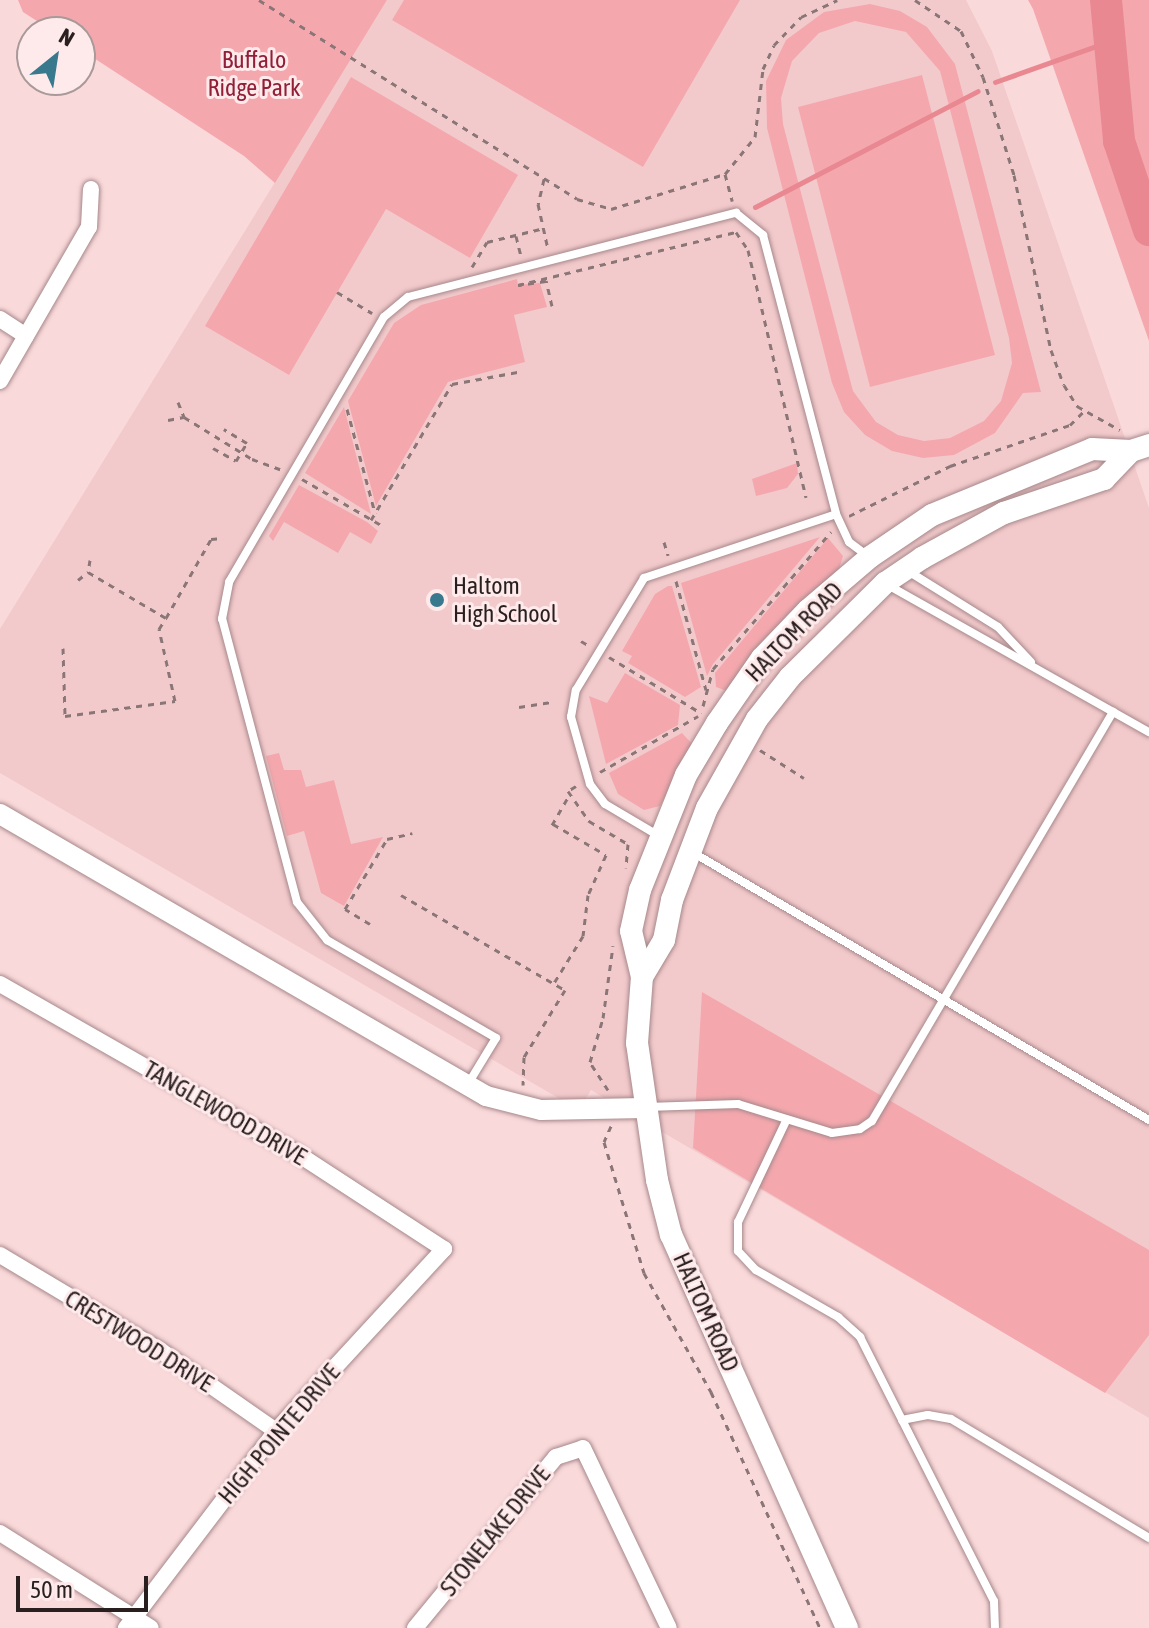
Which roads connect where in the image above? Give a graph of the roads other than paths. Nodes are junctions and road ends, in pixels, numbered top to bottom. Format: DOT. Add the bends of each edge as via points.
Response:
graph roads {
  1 [pos="91,189"];
  2 [pos="0,319"];
  3 [pos="26,336"];
  4 [pos="0,381"];
  5 [pos="1135,443"];
  6 [pos="836,514"];
  7 [pos="870,557"];
  8 [pos="906,570"];
  9 [pos="885,583"];
  10 [pos="1037,668"];
  11 [pos="1113,712"];
  12 [pos="1149,732"];
  13 [pos="0,814"];
  14 [pos="660,837"];
  15 [pos="691,852"];
  16 [pos="642,977"];
  17 [pos="0,984"];
  18 [pos="945,1000"];
  19 [pos="468,1085"];
  20 [pos="644,1108"];
  21 [pos="1149,1120"];
  22 [pos="786,1121"];
  23 [pos="444,1249"];
  24 [pos="0,1255"];
  25 [pos="902,1420"];
  26 [pos="276,1431"];
  27 [pos="0,1533"];
  28 [pos="1149,1538"];
  29 [pos="129,1622"];
  30 [pos="151,1628"];
  31 [pos="415,1628"];
  32 [pos="669,1628"];
  33 [pos="847,1628"];
  34 [pos="995,1628"];
  1 -- 3 [label="street" via="89,227"];
  2 -- 3 [label="street"];
  3 -- 4 [label="street"];
  5 -- 7 [label="main road, HALTOM ROAD" via="1092,449 988,489 932,515"];
  5 -- 8 [label="main road, HALTOM ROAD" via="1104,479 1004,513"];
  6 -- 7 [label="lane" via="849,542"];
  6 -- 14 [label="lane" via="644,578 599,651 570,705 588,778 605,804"];
  6 -- 19 [label="lane" via="763,235 736,213 408,297 383,319 229,582 222,619 297,902 327,940 496,1038"];
  7 -- 8 [label="main road"];
  7 -- 9 [label="main road"];
  7 -- 14 [label="main road, HALTOM ROAD" via="762,658 686,775"];
  8 -- 9 [label="main road, HALTOM ROAD"];
  8 -- 10 [label="lane" via="998,627"];
  9 -- 10 [label="lane"];
  9 -- 15 [label="main road, HALTOM ROAD" via="831,633 757,719 707,808"];
  10 -- 11 [label="lane"];
  11 -- 12 [label="lane"];
  11 -- 18 [label="lane"];
  13 -- 19 [label="street"];
  14 -- 15 [label="main road"];
  14 -- 16 [label="main road, HALTOM ROAD" via="631,931"];
  15 -- 16 [label="main road, HALTOM ROAD" via="664,940"];
  15 -- 18 [label="lane"];
  16 -- 20 [label="main road, HALTOM ROAD" via="637,1043"];
  17 -- 23 [label="street, TANGLEWOOD DRIVE" via="320,1167"];
  18 -- 21 [label="lane"];
  18 -- 22 [label="lane" via="872,1121 860,1129 832,1133"];
  19 -- 20 [label="street" via="517,1104 588,1113"];
  20 -- 22 [label="lane" via="738,1104"];
  20 -- 33 [label="main road, HALTOM ROAD" via="671,1235"];
  22 -- 25 [label="lane" via="738,1222 738,1251 756,1270 838,1317 860,1337"];
  23 -- 26 [label="street, HIGH POINTE DRIVE"];
  24 -- 26 [label="street, CRESTWOOD DRIVE" via="161,1351"];
  25 -- 28 [label="lane" via="951,1419"];
  25 -- 34 [label="lane" via="994,1601"];
  26 -- 29 [label="street, HIGH POINTE DRIVE"];
  27 -- 29 [label="street"];
  29 -- 30 [label="street"];
  31 -- 32 [label="street, STONELAKE DRIVE" via="556,1457 583,1448"];
}
